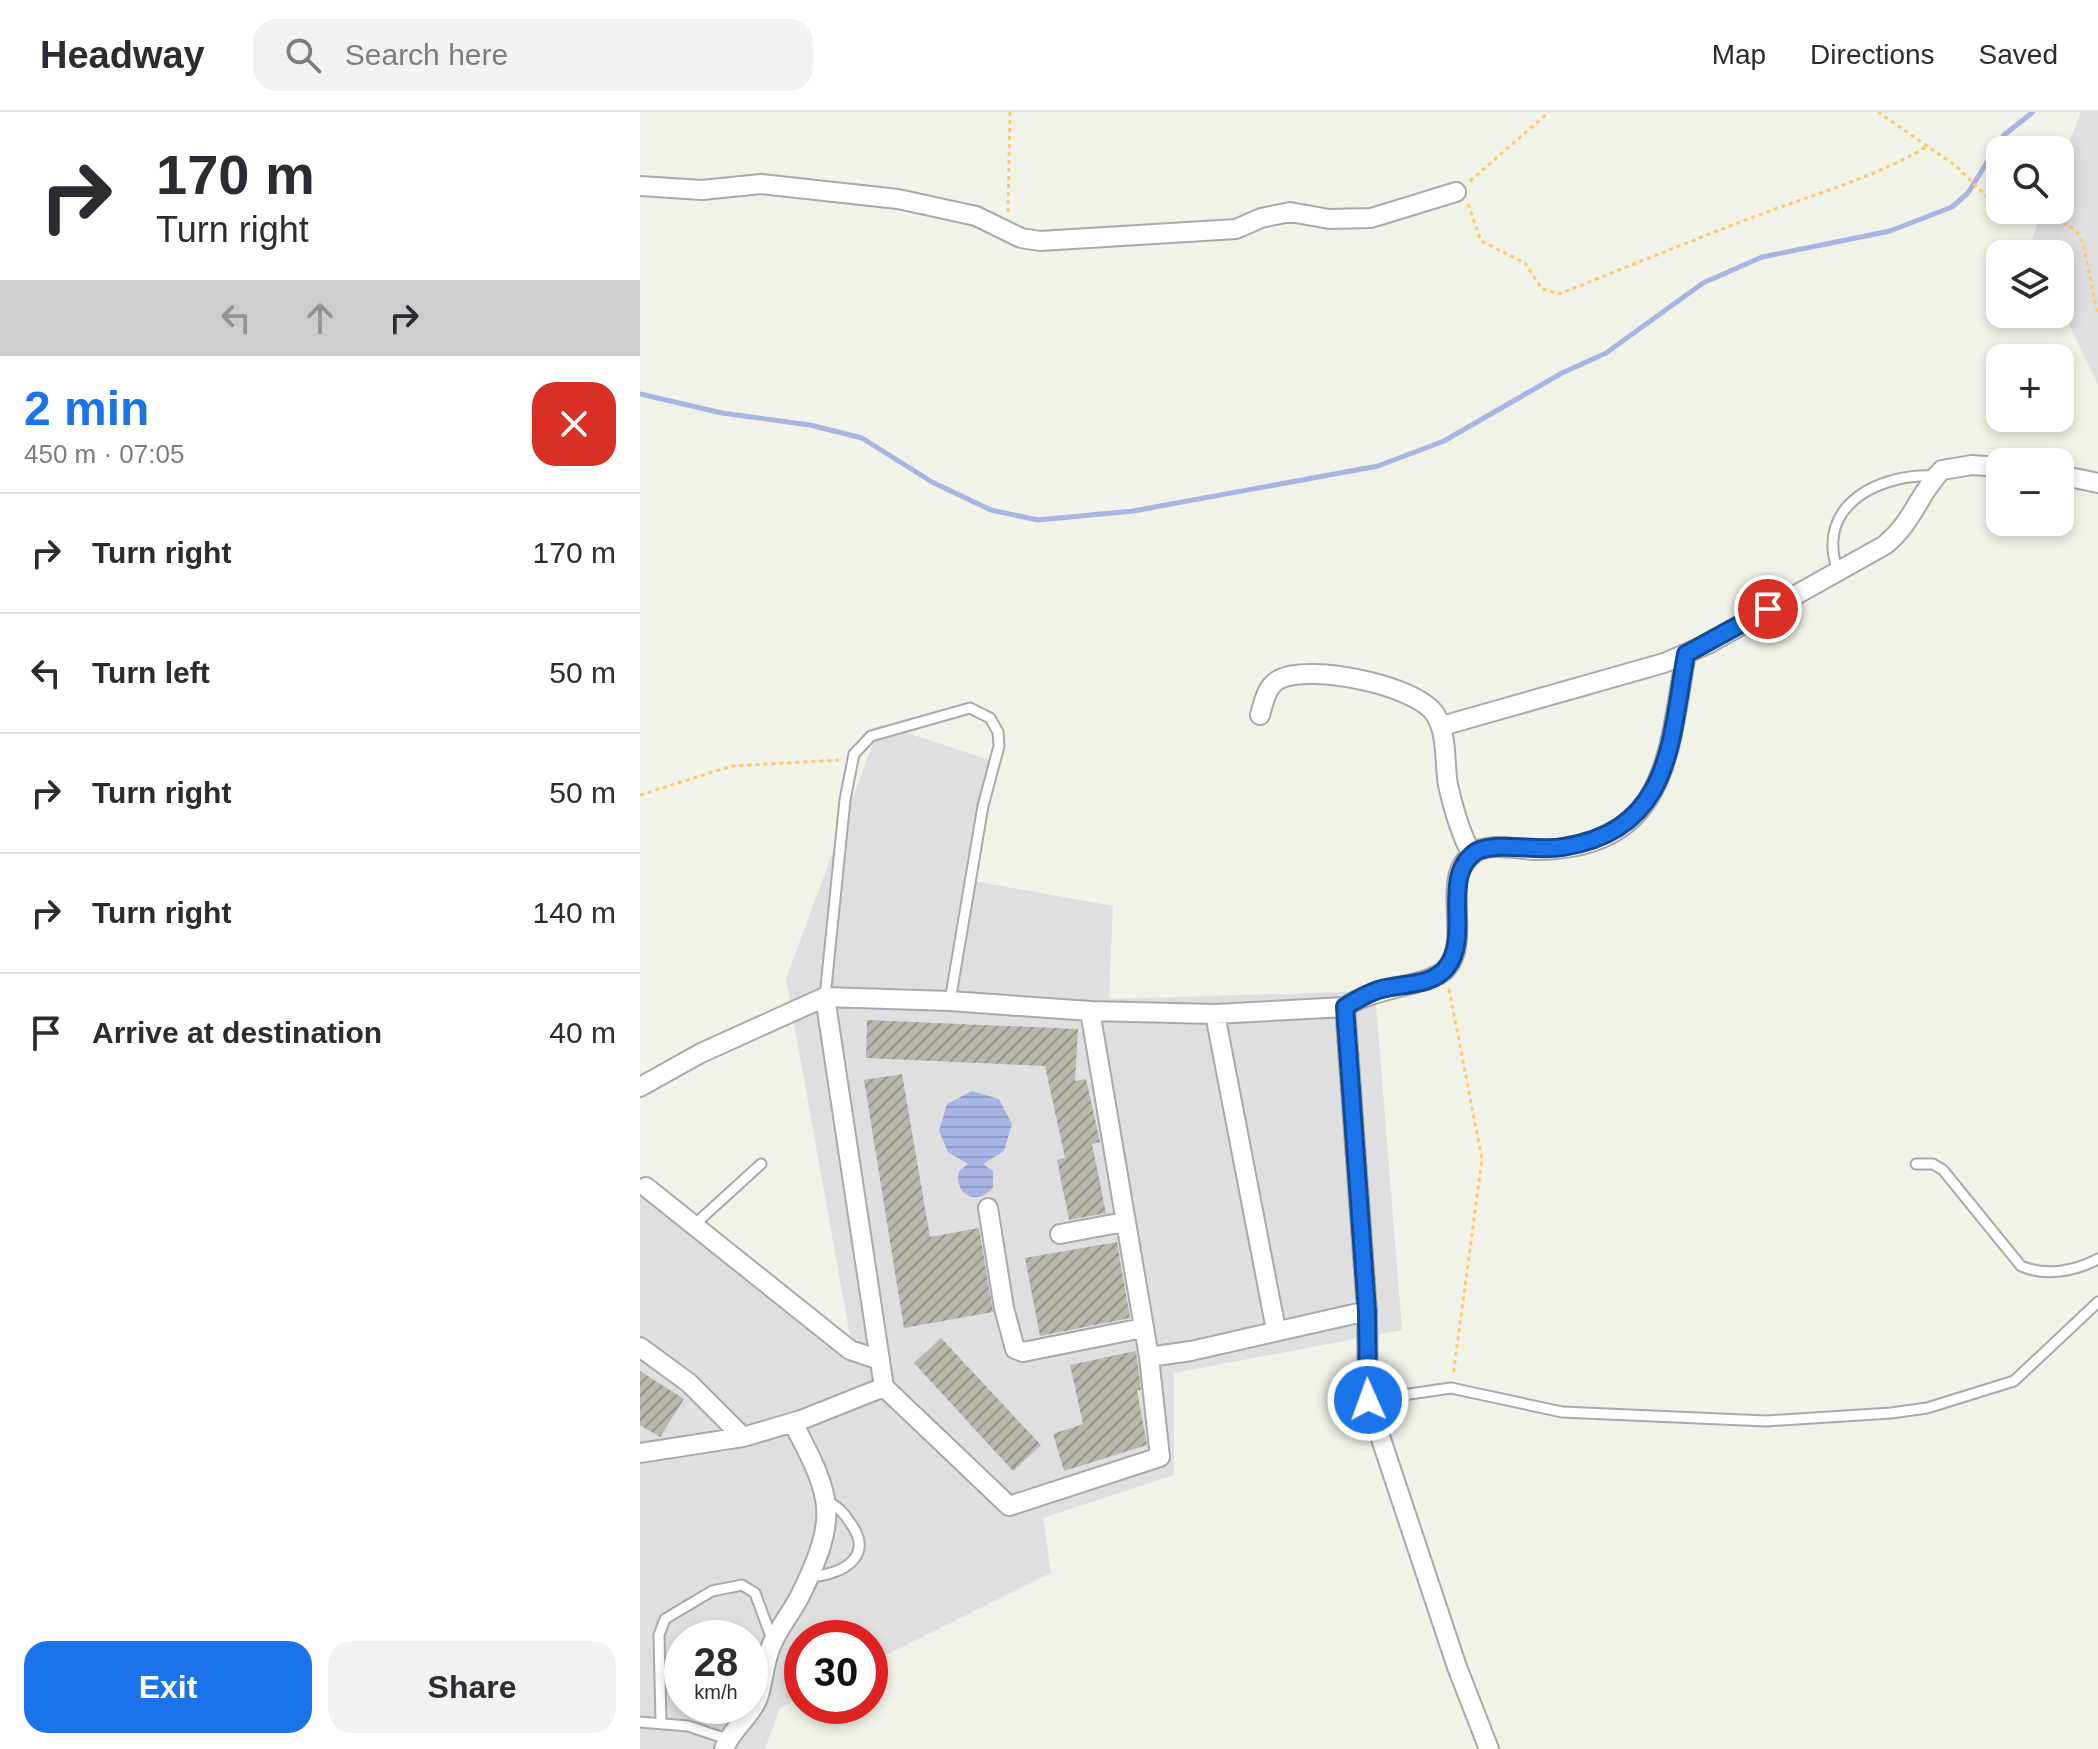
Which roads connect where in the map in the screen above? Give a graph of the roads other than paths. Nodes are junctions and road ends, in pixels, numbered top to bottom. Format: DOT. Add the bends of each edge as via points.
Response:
graph roads {
  1 [pos="640,186"];
  2 [pos="1456,192"];
  3 [pos="1986,466"];
  4 [pos="1936,476"];
  5 [pos="2074,478"];
  6 [pos="2098,483"];
  7 [pos="1837,569"];
  8 [pos="1686,654"];
  9 [pos="1260,715"];
  10 [pos="1442,726"];
  11 [pos="1472,855"];
  12 [pos="825,997"];
  13 [pos="950,1001"];
  14 [pos="1345,1007"];
  15 [pos="1090,1011"];
  16 [pos="1215,1014"];
  17 [pos="640,1087"];
  18 [pos="761,1164"];
  19 [pos="1916,1164"];
  20 [pos="646,1187"];
  21 [pos="988,1208"];
  22 [pos="1124,1222"];
  23 [pos="694,1225"];
  24 [pos="1060,1234"];
  25 [pos="2098,1259"];
  26 [pos="2098,1302"];
  27 [pos="1367,1311"];
  28 [pos="1143,1328"];
  29 [pos="1276,1330"];
  30 [pos="640,1347"];
  31 [pos="1149,1357"];
  32 [pos="880,1360"];
  33 [pos="884,1387"];
  34 [pos="1368,1400"];
  35 [pos="793,1423"];
  36 [pos="743,1437"];
  37 [pos="640,1453"];
  38 [pos="828,1502"];
  39 [pos="807,1577"];
  40 [pos="773,1642"];
  41 [pos="640,1722"];
  42 [pos="661,1722"];
  43 [pos="726,1744"];
  44 [pos="1489,1749"];
  1 -- 2 [label="street" via="702,190 782,185 898,199 976,216 1021,238 1040,241 1236,229 1290,212 1329,219 1371,218"];
  3 -- 4 [label="street" via="1942,470"];
  4 -- 7 [label="street" via="1897,535"];
  4 -- 7 [label="lane" via="1889,481 1851,503 1832,531 1830,549"];
  5 -- 6 [label="street"];
  7 -- 8 [label="street"];
  8 -- 10 [label="street"];
  8 -- 11 [label="street" via="1665,770 1629,821 1577,845 1490,848"];
  9 -- 10 [label="street" via="1269,689 1283,678 1339,675 1409,695 1432,710"];
  10 -- 11 [label="street" via="1449,787"];
  11 -- 14 [label="street" via="1461,871 1455,951 1445,970 1429,980 1369,993"];
  12 -- 13 [label="street"];
  12 -- 13 [label="lane" via="851,759 871,736 962,707 984,713 998,732 999,746 983,806"];
  12 -- 17 [label="street"];
  12 -- 32 [label="street"];
  13 -- 15 [label="street"];
  14 -- 16 [label="street"];
  14 -- 27 [label="street"];
  15 -- 16 [label="street"];
  15 -- 22 [label="street"];
  16 -- 29 [label="street"];
  18 -- 23 [label="lane"];
  19 -- 25 [label="lane" via="1943,1170 2021,1266 2057,1271"];
  20 -- 23 [label="street"];
  21 -- 28 [label="street" via="1015,1349 1023,1352"];
  22 -- 24 [label="street"];
  22 -- 28 [label="street"];
  23 -- 32 [label="street" via="850,1350"];
  26 -- 34 [label="lane" via="2014,1381 1915,1410 1818,1420 1714,1420 1562,1412 1451,1388"];
  27 -- 29 [label="street"];
  27 -- 34 [label="street"];
  28 -- 31 [label="street"];
  29 -- 31 [label="street"];
  30 -- 36 [label="street" via="689,1383"];
  31 -- 33 [label="street" via="1160,1457 1009,1506"];
  32 -- 33 [label="street"];
  33 -- 35 [label="street"];
  34 -- 44 [label="street"];
  35 -- 36 [label="street"];
  35 -- 38 [label="street"];
  36 -- 37 [label="street"];
  38 -- 39 [label="street" via="826,1532"];
  38 -- 39 [label="lane" via="848,1518 860,1536 860,1548 850,1564"];
  39 -- 40 [label="street"];
  40 -- 42 [label="lane" via="755,1593 742,1585 712,1591 672,1611 659,1635"];
  40 -- 43 [label="street" via="757,1700"];
  41 -- 42 [label="lane"];
  42 -- 43 [label="lane" via="688,1726"];
}
